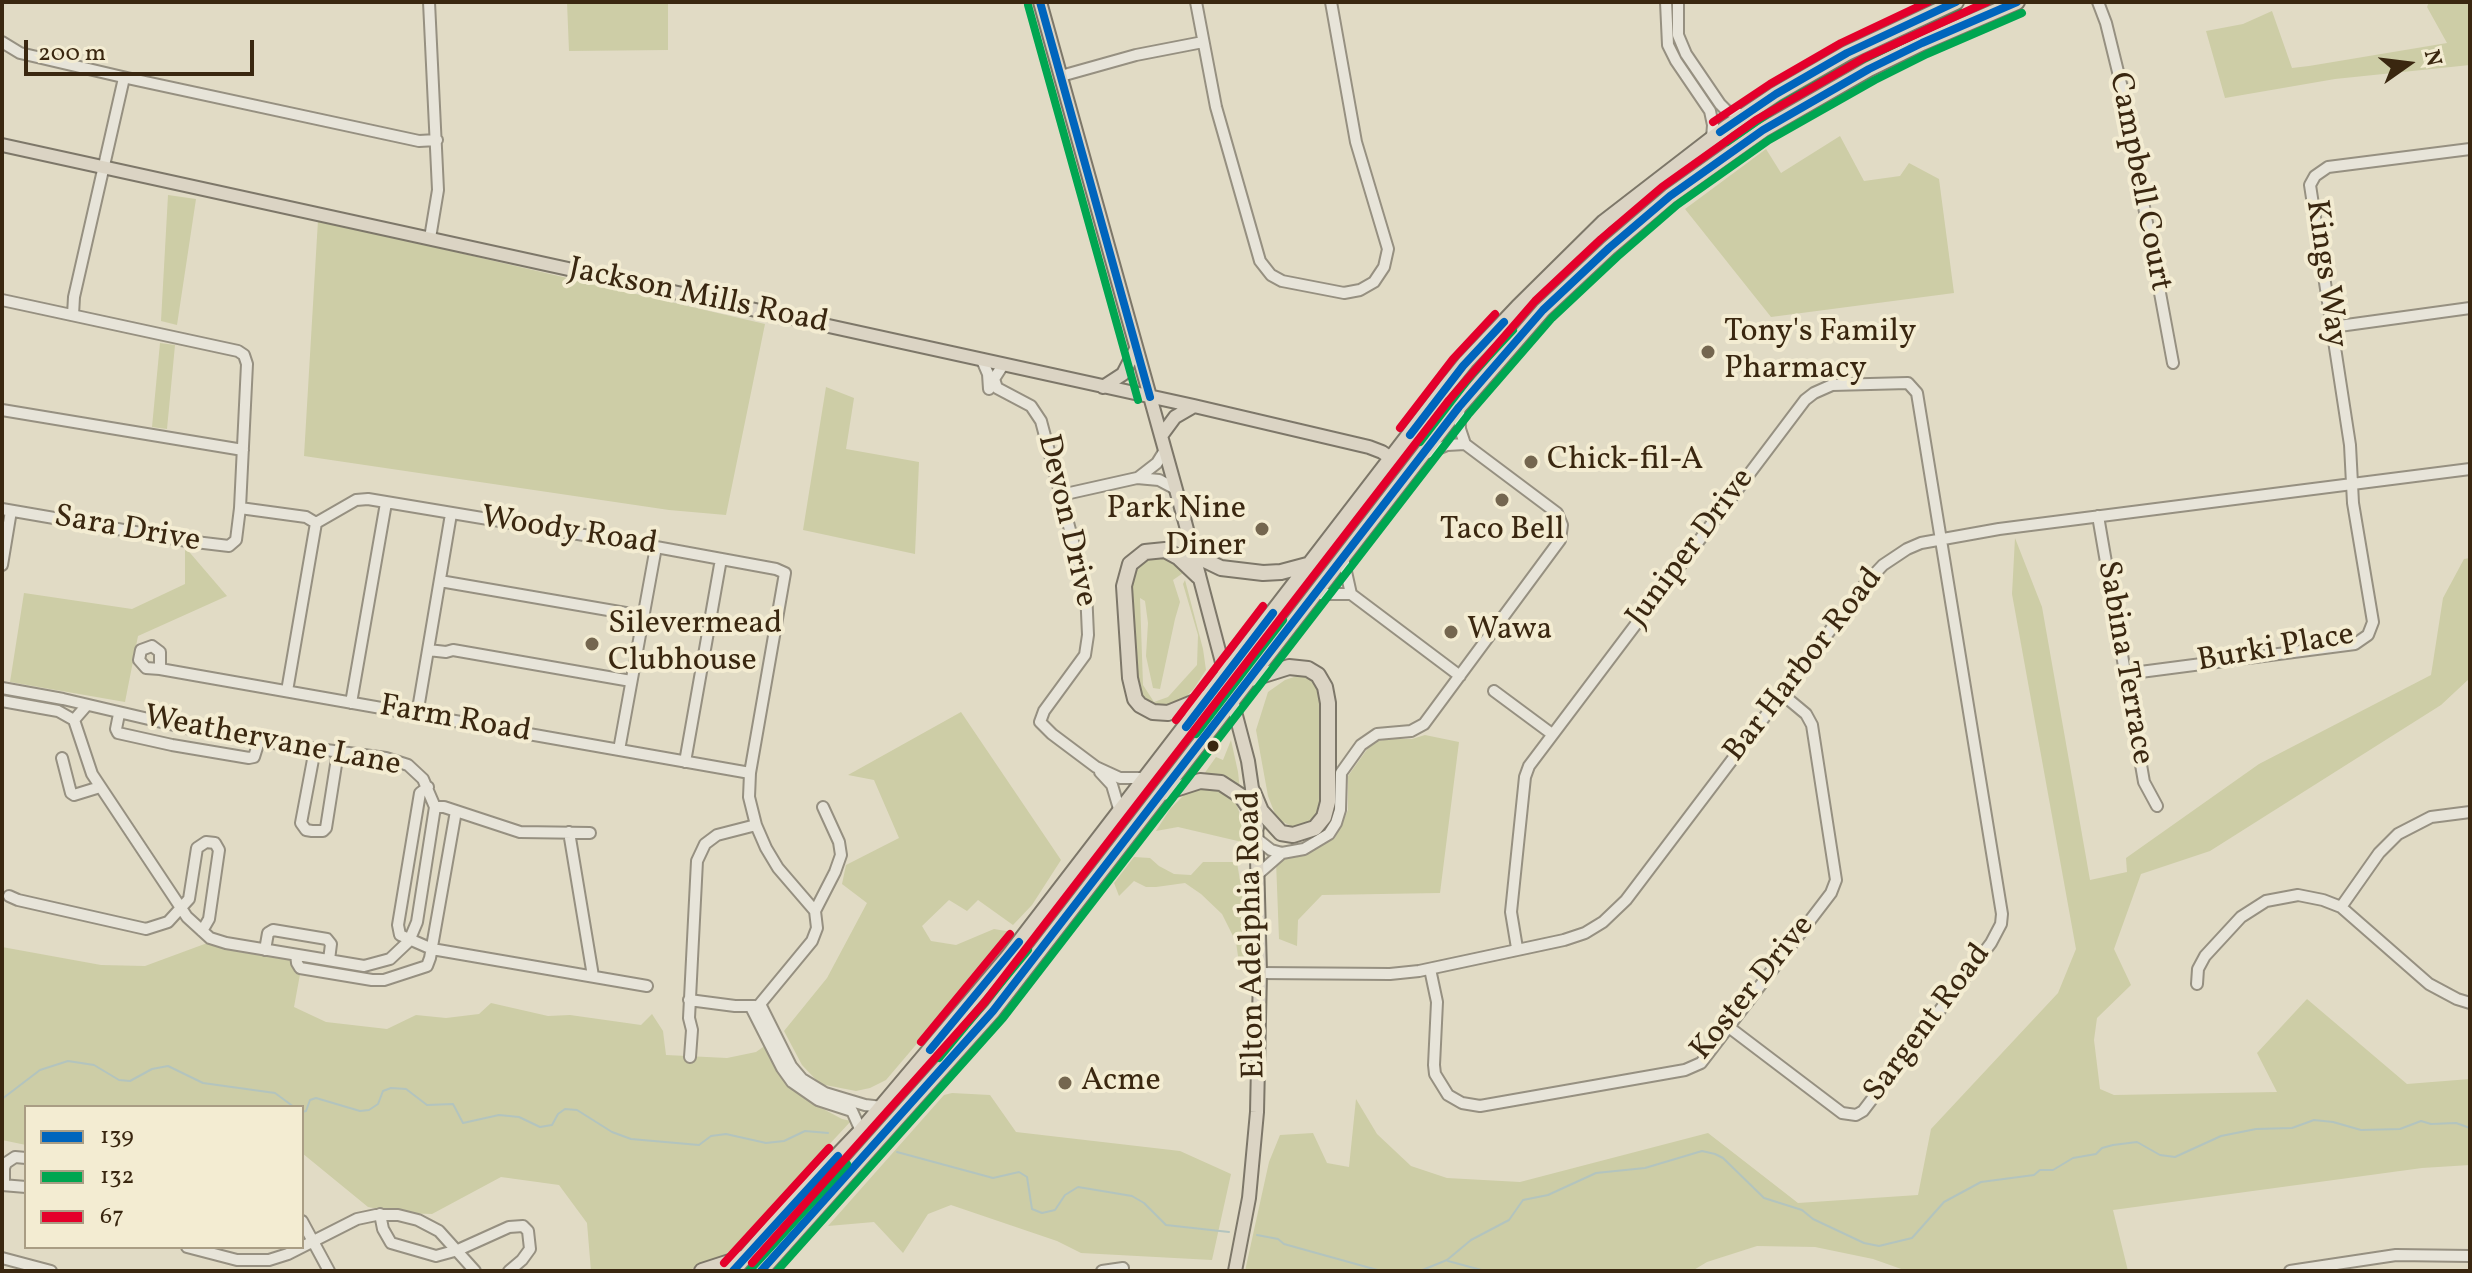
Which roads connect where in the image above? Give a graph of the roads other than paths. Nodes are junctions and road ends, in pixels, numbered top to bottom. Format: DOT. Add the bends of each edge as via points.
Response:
graph roads {
  1 [pos="429,2"];
  2 [pos="1040,2"];
  3 [pos="1196,2"];
  4 [pos="1331,2"];
  5 [pos="1666,2"];
  6 [pos="1678,2"];
  7 [pos="1956,2"];
  8 [pos="2017,2"];
  9 [pos="2098,2"];
  10 [pos="2,42"];
  11 [pos="1203,42"];
  12 [pos="1061,76"];
  13 [pos="124,78"];
  14 [pos="1744,115"];
  15 [pos="1712,138"];
  16 [pos="437,140"];
  17 [pos="2,145"];
  18 [pos="2470,149"];
  19 [pos="103,168"];
  20 [pos="430,238"];
  21 [pos="2,300"];
  22 [pos="2470,308"];
  23 [pos="73,315"];
  24 [pos="2332,327"];
  25 [pos="1136,349"];
  26 [pos="982,360"];
  27 [pos="2173,363"];
  28 [pos="1003,365"];
  29 [pos="1103,387"];
  30 [pos="1008,395"];
  31 [pos="1150,397"];
  32 [pos="1194,406"];
  33 [pos="1459,407"];
  34 [pos="2,410"];
  35 [pos="1161,436"];
  36 [pos="1465,444"];
  37 [pos="243,450"];
  38 [pos="1165,450"];
  39 [pos="1423,455"];
  40 [pos="1392,459"];
  41 [pos="2470,469"];
  42 [pos="1137,478"];
  43 [pos="2352,483"];
  44 [pos="1176,489"];
  45 [pos="1061,495"];
  46 [pos="386,503"];
  47 [pos="240,508"];
  48 [pos="7,510"];
  49 [pos="451,514"];
  50 [pos="2098,516"];
  51 [pos="316,523"];
  52 [pos="1941,539"];
  53 [pos="656,547"];
  54 [pos="1192,554"];
  55 [pos="1343,558"];
  56 [pos="721,559"];
  57 [pos="1311,564"];
  58 [pos="2,565"];
  59 [pos="1198,576"];
  60 [pos="440,581"];
  61 [pos="1316,594"];
  62 [pos="1351,594"];
  63 [pos="643,616"];
  64 [pos="428,650"];
  65 [pos="160,669"];
  66 [pos="1225,674"];
  67 [pos="2125,674"];
  68 [pos="1460,676"];
  69 [pos="1250,679"];
  70 [pos="631,681"];
  71 [pos="2,688"];
  72 [pos="287,691"];
  73 [pos="1494,691"];
  74 [pos="1782,694"];
  75 [pos="1211,695"];
  76 [pos="2,701"];
  77 [pos="351,703"];
  78 [pos="1233,703"];
  79 [pos="87,705"];
  80 [pos="119,714"];
  81 [pos="417,715"];
  82 [pos="74,720"];
  83 [pos="1552,734"];
  84 [pos="259,741"];
  85 [pos="315,749"];
  86 [pos="619,750"];
  87 [pos="338,752"];
  88 [pos="62,758"];
  89 [pos="685,762"];
  90 [pos="1096,767"];
  91 [pos="750,773"];
  92 [pos="1147,778"];
  93 [pos="100,787"];
  94 [pos="428,787"];
  95 [pos="1253,792"];
  96 [pos="1163,793"];
  97 [pos="2157,806"];
  98 [pos="437,807"];
  99 [pos="823,807"];
  100 [pos="456,811"];
  101 [pos="1120,812"];
  102 [pos="2470,812"];
  103 [pos="756,825"];
  104 [pos="569,832"];
  105 [pos="590,833"];
  106 [pos="1256,833"];
  107 [pos="1282,853"];
  108 [pos="1258,874"];
  109 [pos="4,894"];
  110 [pos="2341,907"];
  111 [pos="181,908"];
  112 [pos="815,911"];
  113 [pos="202,931"];
  114 [pos="409,941"];
  115 [pos="1517,948"];
  116 [pos="432,949"];
  117 [pos="265,950"];
  118 [pos="296,955"];
  119 [pos="329,960"];
  120 [pos="1430,969"];
  121 [pos="1260,973"];
  122 [pos="593,976"];
  123 [pos="2197,984"];
  124 [pos="647,986"];
  125 [pos="689,1000"];
  126 [pos="2470,1003"];
  127 [pos="755,1005"];
  128 [pos="1730,1028"];
  129 [pos="780,1056"];
  130 [pos="690,1057"];
  131 [pos="882,1107"];
  132 [pos="861,1131"];
  133 [pos="24,1158"];
  134 [pos="3,1185"];
  135 [pos="24,1187"];
  136 [pos="380,1214"];
  137 [pos="304,1225"];
  138 [pos="313,1241"];
  139 [pos="304,1244"];
  140 [pos="195,1249"];
  141 [pos="458,1250"];
  142 [pos="276,1253"];
  143 [pos="746,1256"];
  144 [pos="2470,1256"];
  145 [pos="2,1258"];
  146 [pos="1123,1268"];
  147 [pos="51,1271"];
  148 [pos="329,1271"];
  149 [pos="475,1271"];
  150 [pos="509,1271"];
  151 [pos="702,1271"];
  152 [pos="733,1271"];
  153 [pos="761,1271"];
  154 [pos="1102,1271"];
  155 [pos="1235,1271"];
  156 [pos="2290,1271"];
  1 -- 16 [label="street"];
  2 -- 12 [label="main road, Elton Adelphia Road"];
  3 -- 11 [label="street"];
  4 -- 11 [label="street" via="1356,142 1388,244 1382,272 1360,290 1335,292 1290,283 1271,275 1260,261"];
  5 -- 15 [label="street" via="1668,45 1710,111"];
  6 -- 14 [label="street" via="1678,35 1686,54 1720,104"];
  7 -- 14 [label="highway" via="1847,53"];
  8 -- 33 [label="highway" via="1869,69 1709,167 1632,228 1543,310"];
  9 -- 27 [label="street, Campbell Court" via="2122,88"];
  10 -- 13 [label="street" via="20,53"];
  11 -- 12 [label="street"];
  12 -- 25 [label="main road, Elton Adelphia Road"];
  13 -- 16 [label="street" via="419,141"];
  13 -- 19 [label="street"];
  14 -- 15 [label="highway"];
  15 -- 40 [label="highway" via="1604,222 1540,284 1463,366"];
  16 -- 20 [label="street" via="438,190"];
  17 -- 19 [label="main road, Jackson Mills Road"];
  18 -- 24 [label="street, Kings Way" via="2328,167 2315,176 2310,190"];
  19 -- 20 [label="main road, Jackson Mills Road"];
  19 -- 23 [label="street"];
  20 -- 26 [label="main road, Jackson Mills Road"];
  21 -- 23 [label="street"];
  22 -- 24 [label="street"];
  23 -- 37 [label="street" via="244,355"];
  24 -- 43 [label="street, Kings Way"];
  25 -- 29 [label="main road" via="1123,374"];
  25 -- 31 [label="main road, Elton Adelphia Road"];
  26 -- 28 [label="main road, Jackson Mills Road"];
  26 -- 30 [label="street, Devon Drive" via="989,389"];
  28 -- 29 [label="main road, Jackson Mills Road"];
  28 -- 30 [label="street" via="994,384"];
  29 -- 31 [label="main road, Jackson Mills Road"];
  30 -- 45 [label="street, Devon Drive" via="1031,406 1041,421"];
  31 -- 32 [label="main road, Jackson Mills Road"];
  31 -- 35 [label="main road, Elton Adelphia Road"];
  32 -- 35 [label="main road" via="1175,417"];
  32 -- 40 [label="main road, Jackson Mills Road" via="1369,447"];
  33 -- 36 [label="street"];
  33 -- 39 [label="highway"];
  34 -- 37 [label="street"];
  35 -- 38 [label="main road, Elton Adelphia Road"];
  36 -- 39 [label="street"];
  36 -- 68 [label="street" via="1554,510 1562,533"];
  37 -- 47 [label="street"];
  38 -- 42 [label="street"];
  38 -- 44 [label="main road, Elton Adelphia Road"];
  39 -- 55 [label="highway"];
  40 -- 57 [label="highway"];
  41 -- 43 [label="street, Bar Harbor Road"];
  42 -- 44 [label="street" via="1159,480"];
  42 -- 45 [label="street"];
  43 -- 50 [label="street, Bar Harbor Road"];
  43 -- 67 [label="street, Burki Place" via="2373,622 2365,639"];
  44 -- 54 [label="main road, Elton Adelphia Road"];
  45 -- 90 [label="street, Devon Drive" via="1086,589 1088,639 1085,655 1040,722"];
  46 -- 49 [label="street, Woody Road"];
  46 -- 51 [label="street, Woody Road" via="353,502"];
  46 -- 77 [label="street"];
  47 -- 48 [label="street, Sara Drive" via="236,540 224,547"];
  47 -- 51 [label="street, Sara Drive"];
  48 -- 58 [label="street"];
  49 -- 53 [label="street, Woody Road"];
  49 -- 60 [label="street"];
  50 -- 52 [label="street, Bar Harbor Road"];
  50 -- 67 [label="street, Sabina Terrace"];
  51 -- 72 [label="street"];
  52 -- 74 [label="street, Bar Harbor Road" via="1907,549 1876,571"];
  52 -- 83 [label="street, Juniper Drive" via="1914,388 1903,382 1825,386 1805,400"];
  52 -- 128 [label="street, Sargent Road" via="2002,914 1998,931 1856,1115 1842,1113"];
  53 -- 56 [label="street, Woody Road"];
  53 -- 63 [label="street"];
  54 -- 57 [label="highway" via="1221,568 1263,573"];
  54 -- 59 [label="main road, Elton Adelphia Road"];
  55 -- 61 [label="highway"];
  55 -- 62 [label="street"];
  56 -- 89 [label="street"];
  56 -- 91 [label="street, Woody Road" via="785,573"];
  57 -- 66 [label="highway"];
  59 -- 66 [label="main road, Elton Adelphia Road"];
  59 -- 75 [label="highway" via="1165,550 1145,552 1130,564 1124,586 1130,678 1135,699 1153,712 1168,713"];
  60 -- 63 [label="street"];
  60 -- 64 [label="street"];
  61 -- 62 [label="street"];
  61 -- 69 [label="highway"];
  62 -- 68 [label="street"];
  63 -- 70 [label="street"];
  64 -- 70 [label="street"];
  64 -- 81 [label="street"];
  65 -- 72 [label="street, Farm Road"];
  66 -- 75 [label="highway"];
  66 -- 78 [label="main road, Elton Adelphia Road"];
  67 -- 97 [label="street, Sabina Terrace" via="2144,782"];
  68 -- 107 [label="street" via="1421,727 1377,734 1361,745 1341,773 1340,810 1333,828 1315,844"];
  69 -- 78 [label="highway"];
  69 -- 95 [label="highway" via="1289,667 1308,669 1318,675 1328,703 1328,802 1315,828 1281,833 1261,811"];
  70 -- 86 [label="street"];
  71 -- 79 [label="street, Weathervane Lane"];
  72 -- 77 [label="street, Farm Road"];
  73 -- 83 [label="street"];
  74 -- 115 [label="street, Bar Harbor Road" via="1618,909 1575,937"];
  74 -- 128 [label="street, Koster Drive" via="1812,725 1836,880"];
  75 -- 92 [label="highway"];
  76 -- 82 [label="street" via="58,711"];
  77 -- 81 [label="street, Farm Road"];
  78 -- 95 [label="main road, Elton Adelphia Road"];
  78 -- 96 [label="highway"];
  79 -- 80 [label="street, Weathervane Lane"];
  79 -- 82 [label="street"];
  80 -- 84 [label="street, Weathervane Lane"];
  80 -- 84 [label="street" via="118,733 172,745 249,758"];
  81 -- 86 [label="street, Farm Road"];
  82 -- 93 [label="street"];
  83 -- 115 [label="street, Juniper Drive" via="1525,777 1511,912"];
  84 -- 85 [label="street, Weathervane Lane"];
  85 -- 87 [label="street, Weathervane Lane"];
  85 -- 87 [label="street" via="301,823 312,831 326,828"];
  86 -- 89 [label="street, Farm Road"];
  87 -- 94 [label="street, Weathervane Lane" via="398,761 417,772"];
  88 -- 93 [label="street" via="71,793"];
  89 -- 91 [label="street, Farm Road"];
  90 -- 92 [label="street" via="1120,778"];
  90 -- 101 [label="street" via="1112,785"];
  91 -- 103 [label="street"];
  92 -- 101 [label="highway"];
  93 -- 111 [label="street"];
  94 -- 98 [label="street, Weathervane Lane"];
  94 -- 114 [label="street" via="420,793 398,925 400,935"];
  95 -- 106 [label="main road, Elton Adelphia Road"];
  96 -- 106 [label="highway" via="1200,781 1221,783 1241,796"];
  96 -- 153 [label="highway" via="985,1021"];
  98 -- 100 [label="street"];
  98 -- 114 [label="street, Weathervane Lane"];
  99 -- 112 [label="street" via="841,855"];
  100 -- 104 [label="street" via="520,832"];
  100 -- 116 [label="street"];
  101 -- 131 [label="highway"];
  102 -- 110 [label="street" via="2431,817 2398,834"];
  103 -- 112 [label="street" via="778,868"];
  103 -- 125 [label="street" via="717,835 699,853"];
  104 -- 105 [label="street"];
  104 -- 122 [label="street"];
  106 -- 107 [label="street" via="1271,850"];
  106 -- 108 [label="main road, Elton Adelphia Road"];
  107 -- 108 [label="street"];
  108 -- 121 [label="main road, Elton Adelphia Road"];
  109 -- 111 [label="street" via="146,929 168,922"];
  110 -- 123 [label="street" via="2298,895 2256,906 2205,956"];
  110 -- 126 [label="street" via="2429,984"];
  111 -- 113 [label="street"];
  111 -- 113 [label="street" via="189,899 197,848 215,843 219,850 209,919"];
  112 -- 127 [label="street" via="812,941"];
  113 -- 117 [label="street" via="226,943"];
  114 -- 116 [label="street"];
  114 -- 119 [label="street" via="374,965"];
  115 -- 120 [label="street, Bar Harbor Road"];
  116 -- 118 [label="street" via="427,966 384,980 300,968"];
  116 -- 122 [label="street"];
  117 -- 118 [label="street"];
  117 -- 119 [label="street" via="273,930 327,939"];
  118 -- 119 [label="street"];
  120 -- 121 [label="street, Bar Harbor Road" via="1390,974"];
  120 -- 128 [label="street, Koster Drive" via="1437,1002 1435,1074 1448,1095 1471,1105 1685,1070 1701,1063"];
  121 -- 155 [label="main road, Elton Adelphia Road" via="1254,1161"];
  122 -- 124 [label="street"];
  125 -- 127 [label="street"];
  125 -- 130 [label="street"];
  127 -- 129 [label="street"];
  129 -- 131 [label="street" via="816,1089"];
  129 -- 132 [label="street" via="786,1075 800,1089 854,1113"];
  131 -- 132 [label="highway"];
  132 -- 143 [label="highway"];
  133 -- 134 [label="street" via="6,1163"];
  134 -- 135 [label="street"];
  136 -- 138 [label="street"];
  136 -- 141 [label="street" via="418,1220"];
  136 -- 141 [label="street" via="387,1238 398,1246 436,1256"];
  137 -- 138 [label="street"];
  138 -- 139 [label="street"];
  138 -- 148 [label="street"];
  140 -- 142 [label="street" via="248,1262"];
  141 -- 149 [label="street"];
  141 -- 150 [label="street" via="523,1226 530,1249"];
  143 -- 151 [label="highway"];
  143 -- 152 [label="highway"];
  144 -- 156 [label="street" via="2396,1255"];
  145 -- 147 [label="street"];
  146 -- 154 [label="street"];
}
